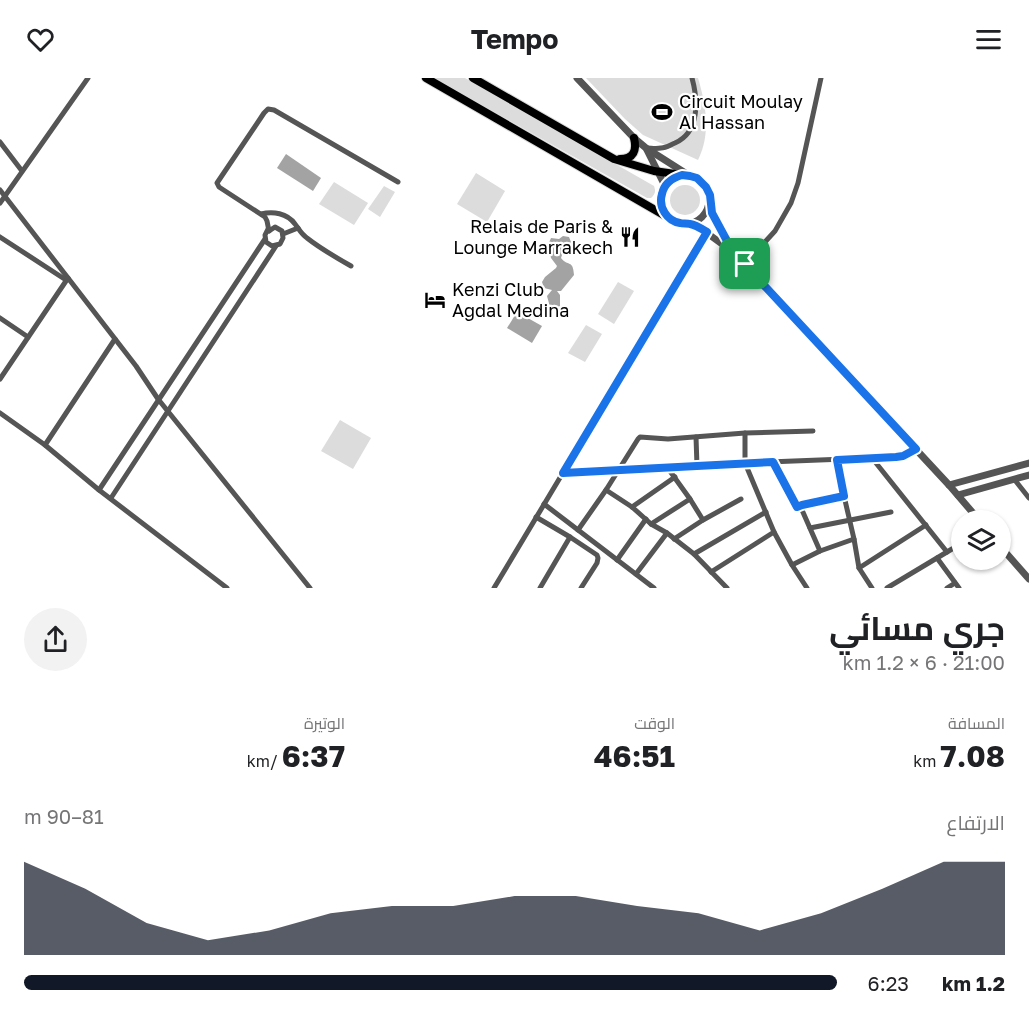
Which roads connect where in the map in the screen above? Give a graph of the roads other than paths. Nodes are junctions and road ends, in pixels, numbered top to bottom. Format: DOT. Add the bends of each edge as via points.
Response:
graph roads {
  1 [pos="88,78"];
  2 [pos="426,78"];
  3 [pos="473,78"];
  4 [pos="577,78"];
  5 [pos="692,78"];
  6 [pos="821,78"];
  7 [pos="634,138"];
  8 [pos="0,142"];
  9 [pos="646,148"];
  10 [pos="614,159"];
  11 [pos="22,171"];
  12 [pos="659,172"];
  13 [pos="686,175"];
  14 [pos="398,182"];
  15 [pos="665,186"];
  16 [pos="0,190"];
  17 [pos="5,196"];
  18 [pos="710,201"];
  19 [pos="0,203"];
  20 [pos="261,214"];
  21 [pos="669,218"];
  22 [pos="690,224"];
  23 [pos="298,228"];
  24 [pos="269,231"];
  25 [pos="707,232"];
  26 [pos="283,234"];
  27 [pos="0,237"];
  28 [pos="265,238"];
  29 [pos="276,246"];
  30 [pos="733,252"];
  31 [pos="745,264"];
  32 [pos="351,266"];
  33 [pos="67,279"];
  34 [pos="219,308"];
  35 [pos="230,315"];
  36 [pos="0,318"];
  37 [pos="28,337"];
  38 [pos="115,339"];
  39 [pos="0,379"];
  40 [pos="158,399"];
  41 [pos="167,410"];
  42 [pos="0,413"];
  43 [pos="813,431"];
  44 [pos="745,433"];
  45 [pos="696,437"];
  46 [pos="45,444"];
  47 [pos="916,449"];
  48 [pos="872,458"];
  49 [pos="837,460"];
  50 [pos="773,462"];
  51 [pos="746,463"];
  52 [pos="1029,463"];
  53 [pos="697,466"];
  54 [pos="668,467"];
  55 [pos="618,470"];
  56 [pos="563,473"];
  57 [pos="1029,475"];
  58 [pos="675,477"];
  59 [pos="1014,479"];
  60 [pos="949,485"];
  61 [pos="99,490"];
  62 [pos="606,490"];
  63 [pos="958,495"];
  64 [pos="844,496"];
  65 [pos="111,498"];
  66 [pos="1029,498"];
  67 [pos="690,499"];
  68 [pos="741,499"];
  69 [pos="544,504"];
  70 [pos="632,507"];
  71 [pos="797,507"];
  72 [pos="971,510"];
  73 [pos="766,512"];
  74 [pos="891,512"];
  75 [pos="536,517"];
  76 [pos="646,519"];
  77 [pos="703,520"];
  78 [pos="849,520"];
  79 [pos="651,524"];
  80 [pos="926,525"];
  81 [pos="810,528"];
  82 [pos="578,530"];
  83 [pos="774,532"];
  84 [pos="667,533"];
  85 [pos="570,537"];
  86 [pos="674,539"];
  87 [pos="854,539"];
  88 [pos="951,550"];
  89 [pos="820,551"];
  90 [pos="947,552"];
  91 [pos="694,554"];
  92 [pos="937,558"];
  93 [pos="1011,559"];
  94 [pos="617,560"];
  95 [pos="792,565"];
  96 [pos="859,568"];
  97 [pos="711,572"];
  98 [pos="636,574"];
  99 [pos="1029,579"];
  100 [pos="957,585"];
  101 [pos="226,588"];
  102 [pos="310,588"];
  103 [pos="494,588"];
  104 [pos="540,588"];
  105 [pos="582,588"];
  106 [pos="654,588"];
  107 [pos="727,588"];
  108 [pos="807,588"];
  109 [pos="872,588"];
  110 [pos="887,588"];
  111 [pos="947,588"];
  1 -- 11 [label="street"];
  2 -- 21 [label="main road"];
  3 -- 10 [label="main road"];
  4 -- 7 [label="street"];
  5 -- 9 [label="street" via="696,105 688,133 663,148"];
  6 -- 31 [label="street" via="792,203 775,231"];
  7 -- 9 [label="street"];
  7 -- 10 [label="main road" via="636,149 631,157"];
  8 -- 11 [label="street"];
  9 -- 12 [label="street"];
  9 -- 13 [label="street"];
  10 -- 12 [label="main road"];
  11 -- 17 [label="street"];
  12 -- 13 [label="main road"];
  12 -- 15 [label="street"];
  13 -- 15 [label="street" via="673,178"];
  13 -- 18 [label="street" via="705,185"];
  14 -- 20 [label="street" via="268,109 217,183"];
  15 -- 21 [label="street" via="661,202"];
  16 -- 17 [label="street"];
  17 -- 19 [label="street"];
  17 -- 33 [label="street"];
  18 -- 22 [label="street" via="704,215"];
  18 -- 30 [label="street" via="712,213"];
  20 -- 23 [label="street" via="279,214"];
  20 -- 24 [label="street"];
  21 -- 22 [label="street"];
  22 -- 25 [label="street"];
  23 -- 26 [label="street"];
  23 -- 32 [label="street" via="322,250"];
  24 -- 26 [label="street" via="275,227"];
  24 -- 28 [label="street"];
  25 -- 30 [label="street"];
  25 -- 56 [label="street"];
  26 -- 29 [label="street"];
  27 -- 33 [label="street"];
  28 -- 29 [label="street"];
  28 -- 34 [label="street"];
  29 -- 35 [label="street"];
  30 -- 31 [label="street"];
  31 -- 47 [label="street"];
  33 -- 37 [label="street"];
  33 -- 38 [label="street"];
  34 -- 35 [label="street"];
  34 -- 40 [label="street"];
  35 -- 41 [label="street"];
  36 -- 37 [label="street"];
  37 -- 39 [label="street"];
  38 -- 40 [label="street"];
  38 -- 46 [label="street"];
  40 -- 41 [label="street"];
  40 -- 61 [label="street"];
  41 -- 65 [label="street"];
  41 -- 102 [label="street"];
  42 -- 46 [label="street"];
  43 -- 44 [label="street"];
  44 -- 45 [label="street"];
  44 -- 51 [label="street"];
  45 -- 53 [label="street"];
  45 -- 55 [label="street" via="640,437"];
  46 -- 61 [label="street"];
  47 -- 48 [label="street" via="900,456"];
  47 -- 60 [label="street"];
  48 -- 49 [label="street"];
  48 -- 80 [label="street"];
  49 -- 50 [label="street"];
  49 -- 64 [label="street"];
  50 -- 51 [label="street"];
  50 -- 71 [label="street"];
  51 -- 53 [label="street"];
  51 -- 73 [label="street"];
  52 -- 60 [label="street"];
  53 -- 54 [label="street"];
  54 -- 55 [label="street"];
  54 -- 58 [label="street"];
  55 -- 56 [label="street"];
  55 -- 62 [label="street"];
  56 -- 69 [label="street"];
  57 -- 59 [label="street"];
  58 -- 67 [label="street"];
  58 -- 70 [label="street"];
  59 -- 63 [label="street"];
  59 -- 66 [label="street"];
  60 -- 63 [label="street"];
  61 -- 65 [label="street"];
  62 -- 70 [label="street"];
  62 -- 82 [label="street"];
  63 -- 72 [label="street"];
  64 -- 71 [label="street"];
  64 -- 78 [label="street"];
  65 -- 101 [label="street"];
  67 -- 77 [label="street"];
  67 -- 79 [label="street"];
  68 -- 77 [label="street"];
  69 -- 75 [label="street"];
  69 -- 82 [label="street"];
  70 -- 76 [label="street"];
  71 -- 81 [label="street"];
  73 -- 83 [label="street"];
  73 -- 91 [label="street"];
  74 -- 78 [label="street"];
  75 -- 85 [label="street"];
  75 -- 103 [label="street"];
  76 -- 79 [label="street"];
  76 -- 94 [label="street"];
  77 -- 86 [label="street"];
  78 -- 81 [label="street"];
  78 -- 87 [label="street"];
  79 -- 84 [label="street"];
  80 -- 90 [label="street"];
  80 -- 96 [label="street"];
  81 -- 89 [label="street"];
  82 -- 94 [label="street"];
  83 -- 95 [label="street"];
  83 -- 97 [label="street"];
  84 -- 86 [label="street"];
  84 -- 98 [label="street"];
  85 -- 104 [label="street"];
  85 -- 105 [label="street" via="598,558"];
  86 -- 91 [label="street"];
  87 -- 89 [label="street"];
  87 -- 96 [label="street"];
  88 -- 90 [label="street"];
  89 -- 95 [label="street"];
  90 -- 92 [label="street"];
  91 -- 97 [label="street"];
  92 -- 100 [label="street"];
  92 -- 110 [label="street"];
  93 -- 99 [label="street"];
  94 -- 98 [label="street"];
  95 -- 108 [label="street"];
  96 -- 109 [label="street"];
  97 -- 107 [label="street"];
  98 -- 106 [label="street"];
  100 -- 111 [label="street"];
}
